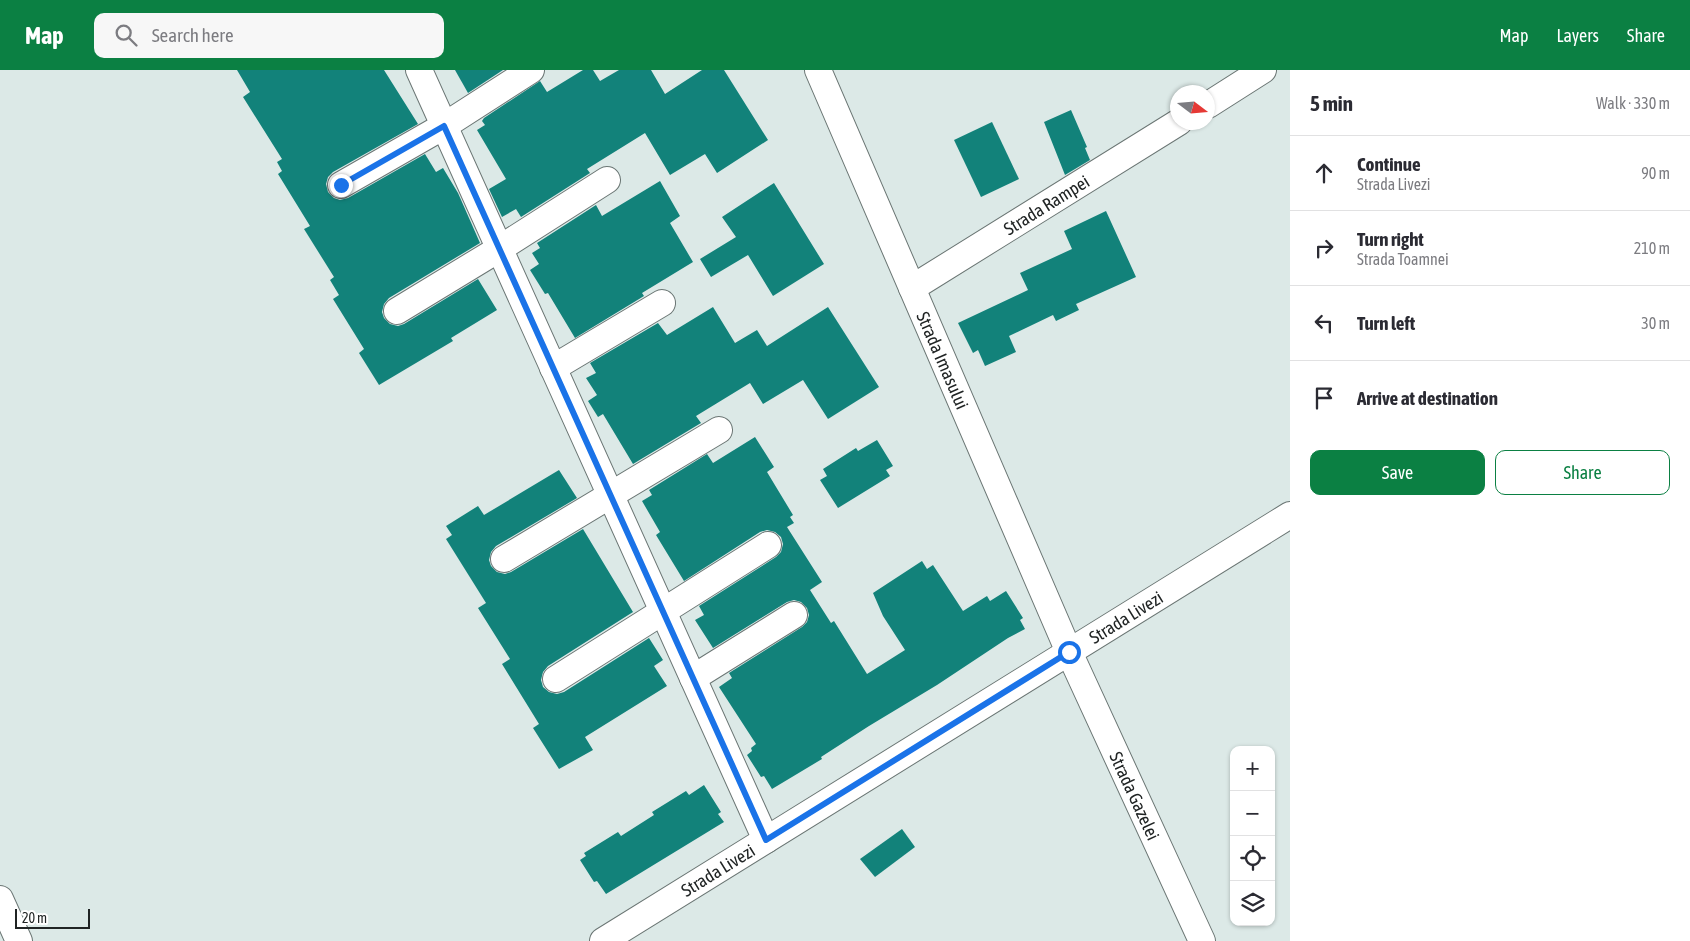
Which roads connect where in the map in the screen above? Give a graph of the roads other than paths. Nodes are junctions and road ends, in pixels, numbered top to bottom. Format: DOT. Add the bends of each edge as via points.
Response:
graph roads {
  1 [pos="419,70"];
  2 [pos="531,70"];
  3 [pos="818,70"];
  4 [pos="1264,70"];
  5 [pos="1215,101"];
  6 [pos="444,126"];
  7 [pos="1170,128"];
  8 [pos="607,180"];
  9 [pos="341,185"];
  10 [pos="500,249"];
  11 [pos="912,288"];
  12 [pos="662,303"];
  13 [pos="397,311"];
  14 [pos="553,368"];
  15 [pos="719,430"];
  16 [pos="611,496"];
  17 [pos="1290,515"];
  18 [pos="768,545"];
  19 [pos="504,559"];
  20 [pos="663,611"];
  21 [pos="794,615"];
  22 [pos="1069,652"];
  23 [pos="556,678"];
  24 [pos="693,678"];
  25 [pos="766,840"];
  26 [pos="0,899"];
  27 [pos="612,939"];
  28 [pos="19,941"];
  29 [pos="1202,941"];
  1 -- 6 [label="street"];
  2 -- 6 [label="street"];
  3 -- 11 [label="street, Strada Imasului"];
  4 -- 5 [label="street"];
  6 -- 9 [label="street"];
  6 -- 10 [label="street"];
  7 -- 11 [label="street, Strada Rampei"];
  8 -- 10 [label="street"];
  10 -- 13 [label="street"];
  10 -- 14 [label="street"];
  11 -- 22 [label="street, Strada Imasului"];
  12 -- 14 [label="street"];
  14 -- 16 [label="street"];
  15 -- 16 [label="street"];
  16 -- 19 [label="street"];
  16 -- 20 [label="street"];
  17 -- 22 [label="street, Strada Livezi"];
  18 -- 20 [label="street"];
  20 -- 23 [label="street"];
  20 -- 24 [label="street"];
  21 -- 24 [label="street"];
  22 -- 25 [label="street, Strada Livezi"];
  22 -- 29 [label="street, Strada Gazelei"];
  24 -- 25 [label="street"];
  25 -- 27 [label="street, Strada Livezi"];
  26 -- 28 [label="street"];
}
